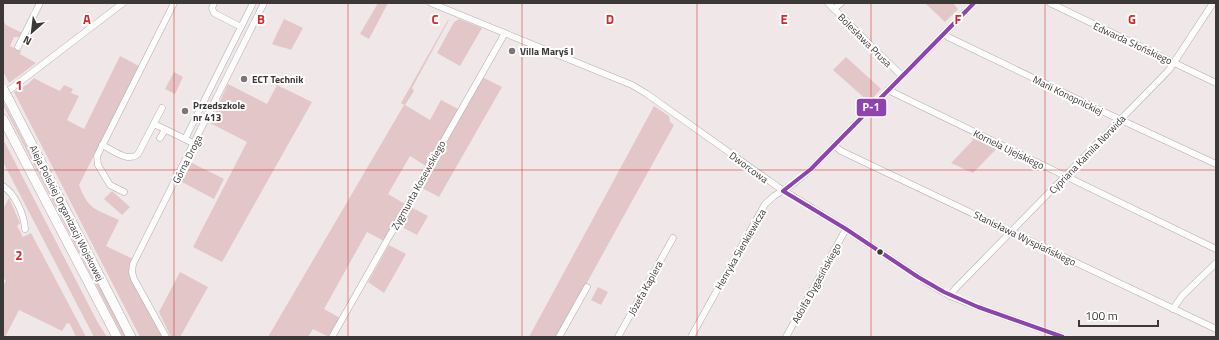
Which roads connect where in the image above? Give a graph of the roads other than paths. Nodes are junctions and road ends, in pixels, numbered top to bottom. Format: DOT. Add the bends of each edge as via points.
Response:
graph roads {
  1 [pos="40,3"];
  2 [pos="123,3"];
  3 [pos="174,3"];
  4 [pos="214,3"];
  5 [pos="253,3"];
  6 [pos="264,3"];
  7 [pos="431,3"];
  8 [pos="828,3"];
  9 [pos="841,3"];
  10 [pos="974,3"];
  11 [pos="1050,3"];
  12 [pos="1213,3"];
  13 [pos="834,9"];
  14 [pos="241,27"];
  15 [pos="505,33"];
  16 [pos="944,33"];
  17 [pos="18,47"];
  18 [pos="1175,63"];
  19 [pos="902,76"];
  20 [pos="1216,82"];
  21 [pos="3,89"];
  22 [pos="888,90"];
  23 [pos="6,97"];
  24 [pos="162,108"];
  25 [pos="3,119"];
  26 [pos="1120,120"];
  27 [pos="154,124"];
  28 [pos="165,130"];
  29 [pos="160,138"];
  30 [pos="185,139"];
  31 [pos="195,144"];
  32 [pos="102,145"];
  33 [pos="834,145"];
  34 [pos="1216,164"];
  35 [pos="1066,176"];
  36 [pos="3,186"];
  37 [pos="783,191"];
  38 [pos="124,192"];
  39 [pos="25,229"];
  40 [pos="846,229"];
  41 [pos="1011,231"];
  42 [pos="673,238"];
  43 [pos="1216,249"];
  44 [pos="1216,263"];
  45 [pos="587,287"];
  46 [pos="950,296"];
  47 [pos="630,307"];
  48 [pos="1173,308"];
  49 [pos="1216,329"];
  50 [pos="117,337"];
  51 [pos="131,337"];
  52 [pos="166,337"];
  53 [pos="332,337"];
  54 [pos="560,337"];
  55 [pos="613,337"];
  56 [pos="618,337"];
  57 [pos="691,337"];
  58 [pos="786,337"];
  59 [pos="1063,337"];
  1 -- 17 [label="street"];
  2 -- 23 [label="street"];
  3 -- 32 [label="street"];
  4 -- 14 [label="street" via="214,13"];
  5 -- 14 [label="street"];
  6 -- 31 [label="street, Górna Droga"];
  7 -- 15 [label="street, Dworcowa"];
  8 -- 13 [label="street, Bolesława Prusa"];
  9 -- 13 [label="street"];
  10 -- 16 [label="street, Henryka Sienkiewicza"];
  11 -- 18 [label="street, Edwarda Słońskiego"];
  12 -- 18 [label="street, Cypriana Kamila Norwida"];
  13 -- 19 [label="street, Bolesława Prusa"];
  14 -- 30 [label="street"];
  15 -- 37 [label="street, Dworcowa" via="639,89"];
  15 -- 53 [label="street, Zygmunta Kosewskiego"];
  16 -- 19 [label="street, Henryka Sienkiewicza"];
  16 -- 26 [label="street, Marii Konopnickiej"];
  18 -- 20 [label="street, Edwarda Słońskiego"];
  18 -- 26 [label="street, Cypriana Kamila Norwida"];
  19 -- 22 [label="street, Henryka Sienkiewicza"];
  21 -- 23 [label="highway, Aleja Polskiej Organizacji Wojskowej, bridge"];
  22 -- 33 [label="street, Henryka Sienkiewicza"];
  22 -- 35 [label="street, Kornela Ujejskiego"];
  23 -- 51 [label="highway, Aleja Polskiej Organizacji Wojskowej"];
  24 -- 27 [label="street"];
  25 -- 50 [label="highway, Aleja Polskiej Organizacji Wojskowej"];
  26 -- 34 [label="street, Marii Konopnickiej"];
  26 -- 35 [label="street, Cypriana Kamila Norwida"];
  27 -- 28 [label="street"];
  27 -- 32 [label="street" via="135,157 126,157"];
  28 -- 29 [label="street"];
  28 -- 30 [label="street"];
  30 -- 31 [label="street"];
  31 -- 52 [label="street, Górna Droga" via="133,264 134,279"];
  32 -- 38 [label="street" via="97,156 98,165 110,185"];
  33 -- 37 [label="street, Henryka Sienkiewicza" via="803,176"];
  33 -- 41 [label="street, Stanisława Wyspiańskiego" via="841,151"];
  35 -- 41 [label="street, Cypriana Kamila Norwida"];
  35 -- 43 [label="street, Kornela Ujejskiego"];
  36 -- 39 [label="street" via="13,196 25,221"];
  37 -- 40 [label="street, Dworcowa"];
  37 -- 57 [label="street, Henryka Sienkiewicza" via="770,199 763,208"];
  40 -- 46 [label="street, Dworcowa"];
  40 -- 58 [label="street, Adolfa Dygasińskiego"];
  41 -- 46 [label="street, Cypriana Kamila Norwida"];
  41 -- 48 [label="street, Stanisława Wyspiańskiego"];
  42 -- 56 [label="street, Józefa Kaplera"];
  44 -- 48 [label="street"];
  45 -- 54 [label="street"];
  46 -- 59 [label="street, Dworcowa"];
  47 -- 55 [label="street, Józefa Kaplera"];
  48 -- 49 [label="street, Stanisława Wyspiańskiego"];
}
